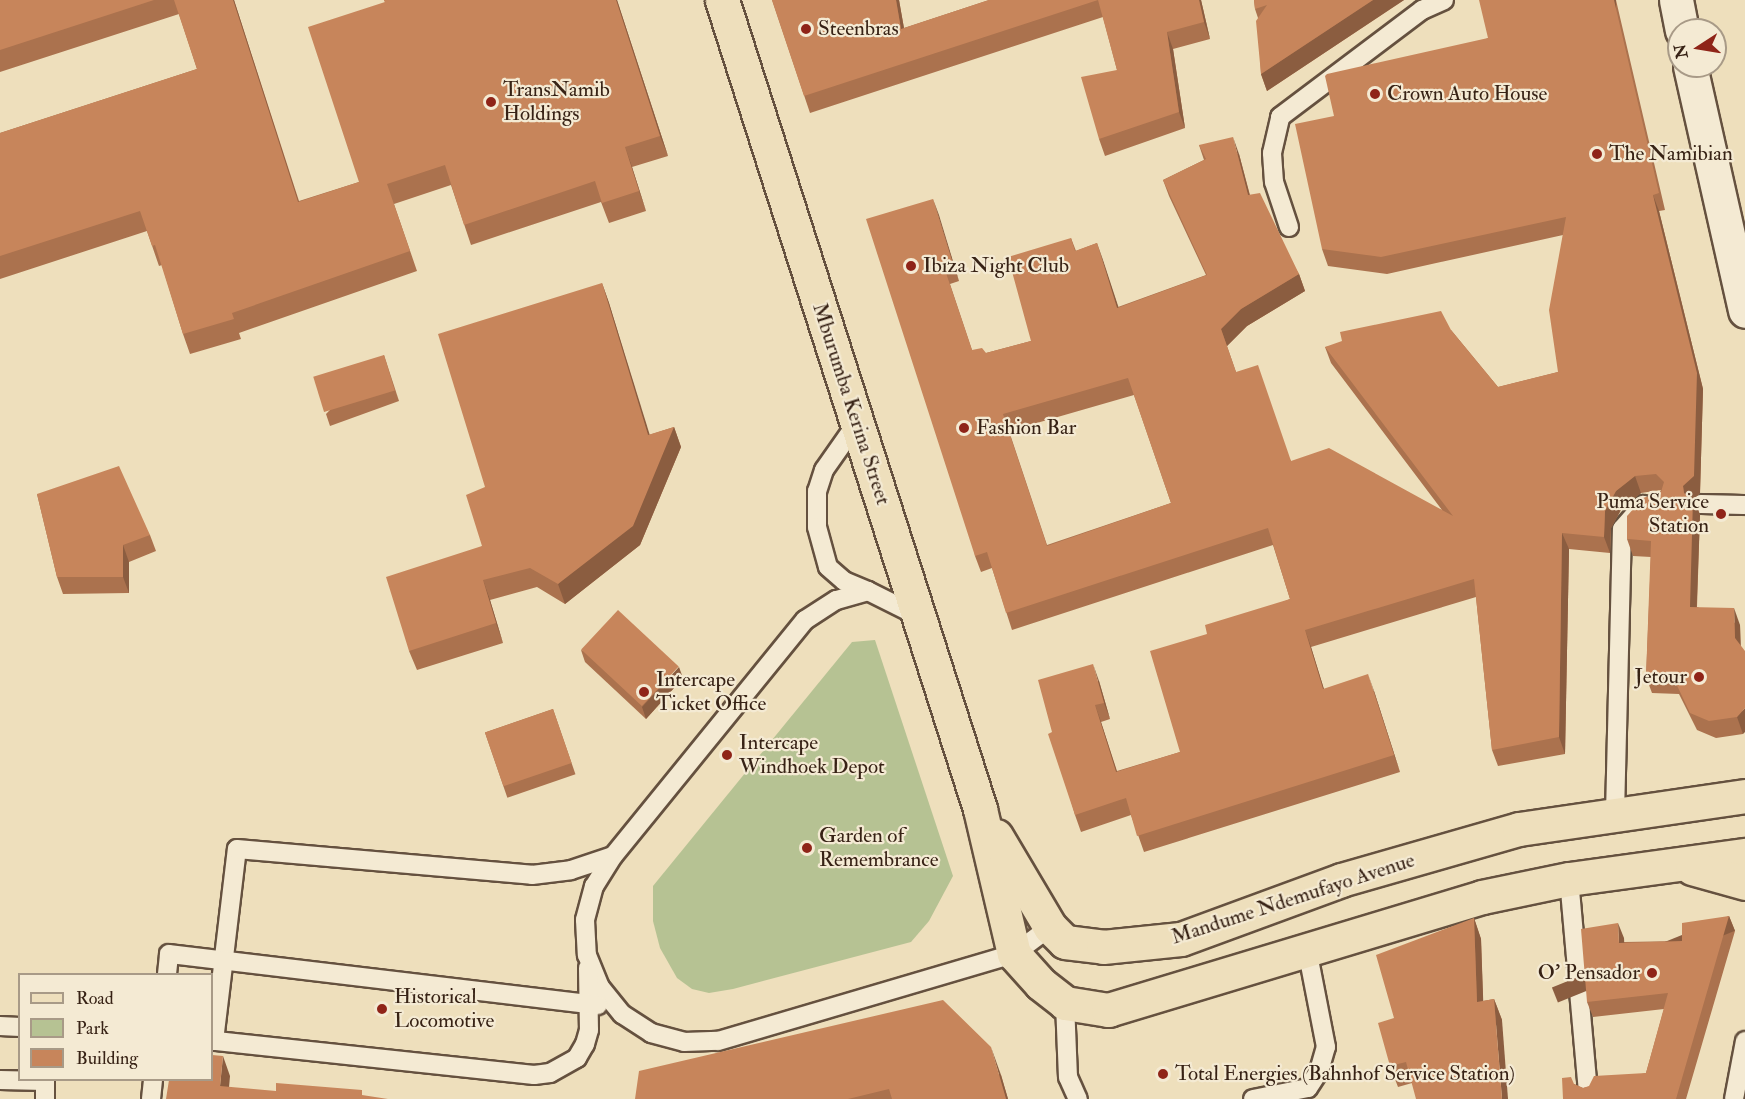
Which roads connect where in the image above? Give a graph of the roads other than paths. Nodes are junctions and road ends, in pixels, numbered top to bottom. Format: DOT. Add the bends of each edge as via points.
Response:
graph roads {
  1 [pos="722,0"];
  2 [pos="1444,0"];
  3 [pos="1676,0"];
  4 [pos="1680,18"];
  5 [pos="1693,78"];
  6 [pos="1289,227"];
  7 [pos="1745,311"];
  8 [pos="857,423"];
  9 [pos="1659,501"];
  10 [pos="1700,504"];
  11 [pos="1745,505"];
  12 [pos="868,591"];
  13 [pos="919,617"];
  14 [pos="1745,796"];
  15 [pos="980,809"];
  16 [pos="1615,814"];
  17 [pos="1745,855"];
  18 [pos="613,856"];
  19 [pos="1678,864"];
  20 [pos="1569,879"];
  21 [pos="1745,883"];
  22 [pos="1050,927"];
  23 [pos="1307,949"];
  24 [pos="1014,954"];
  25 [pos="587,955"];
  26 [pos="223,960"];
  27 [pos="167,973"];
  28 [pos="588,1002"];
  29 [pos="1065,1003"];
  30 [pos="622,1014"];
  31 [pos="0,1026"];
  32 [pos="18,1027"];
  33 [pos="1745,1041"];
  34 [pos="0,1080"];
  35 [pos="153,1081"];
  36 [pos="45,1087"];
  37 [pos="1588,1092"];
  38 [pos="151,1099"];
  39 [pos="1078,1099"];
  40 [pos="1253,1099"];
  41 [pos="1734,1099"];
  1 -- 8 [label="main road, Mburumba Kerina Street"];
  2 -- 6 [label="lane" via="1422,10 1280,117 1272,153 1274,182"];
  3 -- 4 [label="street"];
  5 -- 7 [label="street"];
  8 -- 12 [label="lane" via="824,470 817,491 817,527 828,567 844,581"];
  8 -- 13 [label="main road, Mburumba Kerina Street"];
  9 -- 16 [label="lane" via="1644,504 1631,514 1622,529"];
  10 -- 11 [label="lane"];
  12 -- 13 [label="lane"];
  12 -- 18 [label="lane" via="836,600 805,620"];
  13 -- 15 [label="main road, Mburumba Kerina Street"];
  14 -- 16 [label="main road, Mandume Ndemufayo Avenue"];
  15 -- 22 [label="main road, Mandume Ndemufayo Avenue"];
  15 -- 24 [label="main road"];
  16 -- 22 [label="main road, Mandume Ndemufayo Avenue" via="1519,829 1363,874 1181,939 1103,947 1065,942"];
  17 -- 19 [label="main road"];
  18 -- 25 [label="lane" via="594,886 585,920"];
  18 -- 26 [label="lane" via="571,870 532,875 237,849"];
  19 -- 20 [label="main road"];
  19 -- 21 [label="main road"];
  20 -- 23 [label="main road" via="1482,897"];
  20 -- 37 [label="lane"];
  22 -- 24 [label="lane"];
  23 -- 29 [label="main road" via="1108,1010"];
  23 -- 40 [label="lane" via="1326,1047 1319,1071 1308,1088"];
  24 -- 29 [label="main road"];
  24 -- 30 [label="lane" via="718,1041 684,1042 651,1033"];
  25 -- 28 [label="lane"];
  25 -- 30 [label="lane" via="600,987"];
  26 -- 27 [label="lane" via="170,954"];
  26 -- 28 [label="lane"];
  26 -- 28 [label="lane" via="214,1041 534,1075 564,1068 577,1058 589,1030"];
  28 -- 30 [label="lane"];
  29 -- 39 [label="lane" via="1068,1077"];
  31 -- 32 [label="lane"];
  33 -- 41 [label="lane"];
  34 -- 36 [label="lane"];
  35 -- 38 [label="lane"];
}
